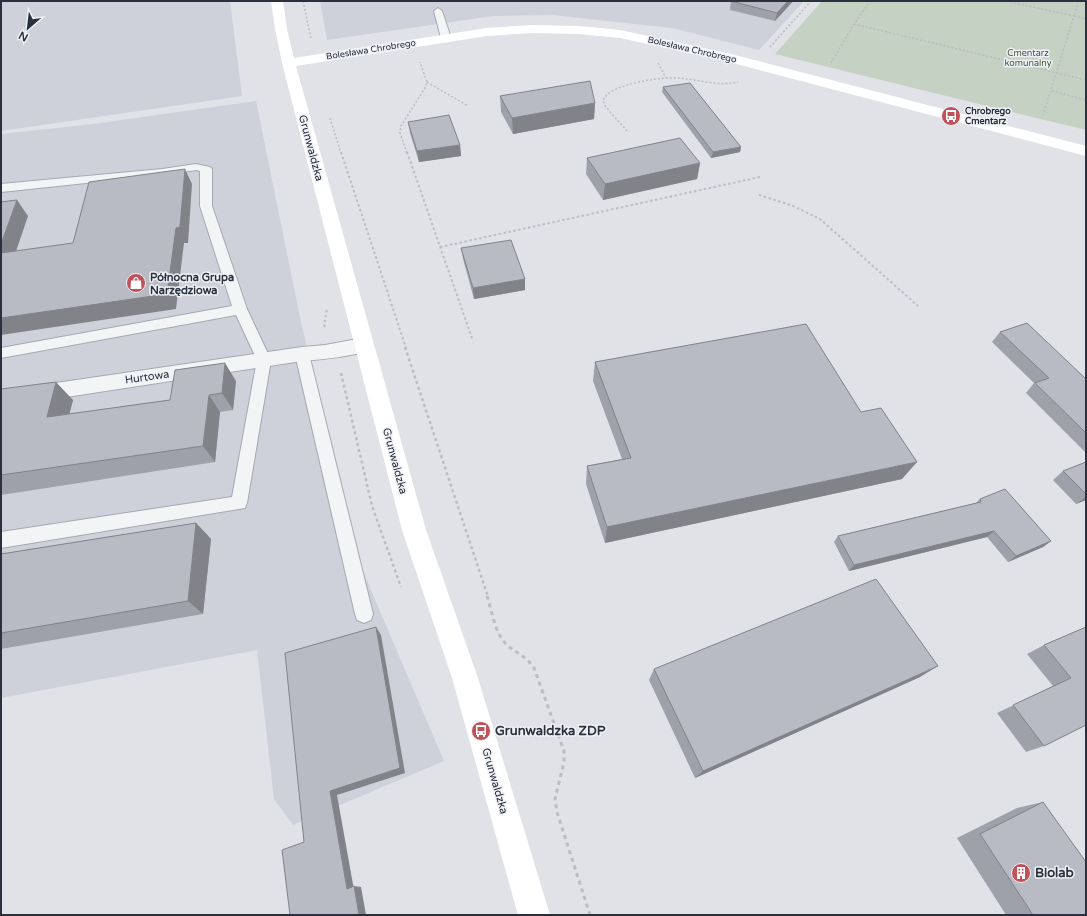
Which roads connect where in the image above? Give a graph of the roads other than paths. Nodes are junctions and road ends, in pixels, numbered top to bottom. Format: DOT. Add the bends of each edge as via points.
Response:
graph roads {
  1 [pos="277,1"];
  2 [pos="438,11"];
  3 [pos="446,38"];
  4 [pos="289,63"];
  5 [pos="1086,151"];
  6 [pos="1,188"];
  7 [pos="240,309"];
  8 [pos="363,345"];
  9 [pos="1,354"];
  10 [pos="302,354"];
  11 [pos="264,360"];
  12 [pos="1,399"];
  13 [pos="1,540"];
  14 [pos="364,614"];
  15 [pos="534,915"];
  1 -- 4 [label="main road, Grunwaldzka"];
  2 -- 3 [label="lane"];
  3 -- 4 [label="main road, Bolesława Chrobrego"];
  3 -- 5 [label="main road, Bolesława Chrobrego" via="487,32 579,30 660,41"];
  4 -- 8 [label="main road, Grunwaldzka"];
  6 -- 7 [label="lane" via="196,167 206,169 206,206"];
  7 -- 9 [label="lane"];
  7 -- 11 [label="lane"];
  8 -- 10 [label="street, Hurtowa"];
  8 -- 15 [label="main road, Grunwaldzka" via="414,530 465,678"];
  10 -- 11 [label="street, Hurtowa"];
  10 -- 14 [label="lane"];
  11 -- 12 [label="street, Hurtowa"];
  11 -- 13 [label="lane" via="239,503"];
}
